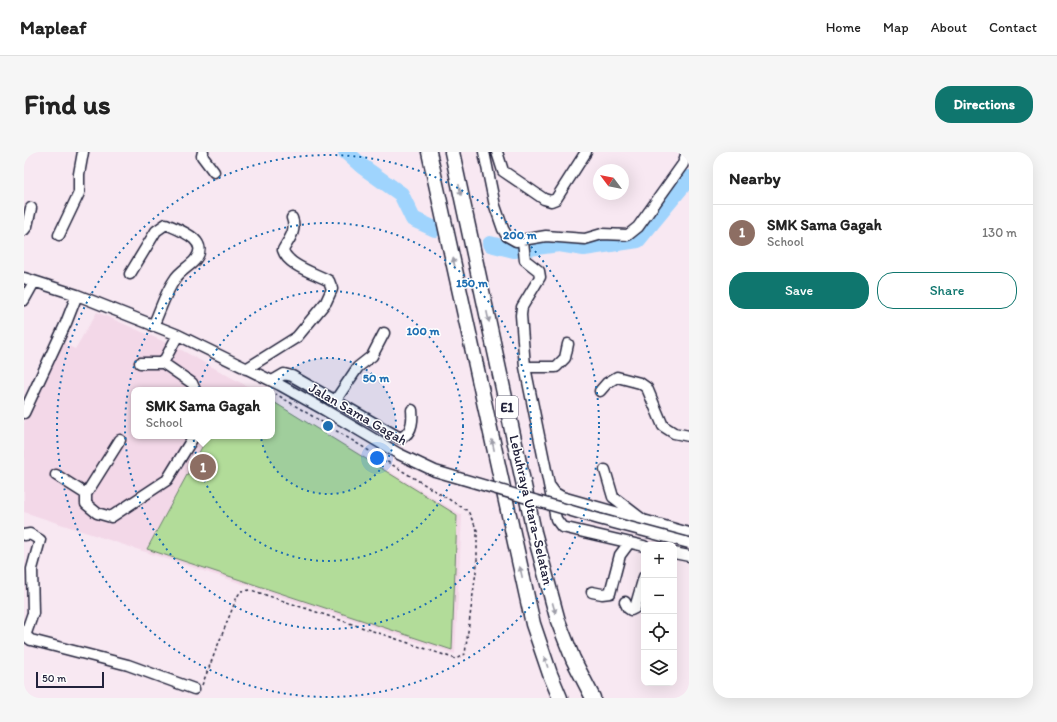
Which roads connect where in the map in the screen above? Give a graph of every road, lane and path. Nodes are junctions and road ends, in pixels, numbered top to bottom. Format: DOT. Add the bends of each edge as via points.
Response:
graph roads {
  1 [pos="83,152"];
  2 [pos="203,152"];
  3 [pos="429,152"];
  4 [pos="452,152"];
  5 [pos="484,152"];
  6 [pos="497,152"];
  7 [pos="586,152"];
  8 [pos="687,152"];
  9 [pos="214,172"];
  10 [pos="31,208"];
  11 [pos="292,218"];
  12 [pos="24,230"];
  13 [pos="59,235"];
  14 [pos="523,242"];
  15 [pos="130,274"];
  16 [pos="29,280"];
  17 [pos="77,295"];
  18 [pos="24,300"];
  19 [pos="153,326"];
  20 [pos="384,333"];
  21 [pos="178,335"];
  22 [pos="568,344"];
  23 [pos="140,363"];
  24 [pos="163,363"];
  25 [pos="525,367"];
  26 [pos="246,369"];
  27 [pos="272,381"];
  28 [pos="194,387"];
  29 [pos="274,387"];
  30 [pos="600,391"];
  31 [pos="275,392"];
  32 [pos="335,401"];
  33 [pos="412,410"];
  34 [pos="24,413"];
  35 [pos="689,436"];
  36 [pos="192,439"];
  37 [pos="120,440"];
  38 [pos="605,470"];
  39 [pos="56,475"];
  40 [pos="549,485"];
  41 [pos="86,494"];
  42 [pos="645,521"];
  43 [pos="689,533"];
  44 [pos="24,535"];
  45 [pos="628,543"];
  46 [pos="689,543"];
  47 [pos="641,545"];
  48 [pos="677,554"];
  49 [pos="689,556"];
  50 [pos="641,588"];
  51 [pos="592,592"];
  52 [pos="625,602"];
  53 [pos="194,689"];
  54 [pos="560,698"];
  55 [pos="593,698"];
  1 -- 13 [label="street" via="79,193"];
  2 -- 9 [label="street" via="202,156"];
  54 -- 3 [label="highway, Lebuhraya Utara–Selatan / E1, one-way" via="532,616"];
  4 -- 55 [label="highway, Lebuhraya Utara–Selatan / E1, one-way" via="534,532 558,621"];
  5 -- 14 [label="street" via="495,206 503,229 507,236"];
  6 -- 7 [label="street" via="503,171 544,199 551,201 556,199"];
  8 -- 14 [label="street" via="683,164 638,228 628,235 602,234 585,239 546,236"];
  10 -- 12 [label="street"];
  11 -- 26 [label="street" via="295,224 283,250 284,256 329,281 332,289 326,302 297,337"];
  14 -- 25 [label="street" via="525,260 539,271 540,277 522,308"];
  15 -- 19 [label="street" via="156,231 166,224 194,237 197,242 199,249 196,259 176,277"];
  16 -- 17 [label="street, Jalan Sama Gagah"];
  16 -- 18 [label="street"];
  17 -- 19 [label="street, Jalan Sama Gagah"];
  17 -- 34 [label="street"];
  19 -- 21 [label="street, Jalan Sama Gagah"];
  20 -- 32 [label="street" via="372,356 358,367"];
  21 -- 24 [label="street"];
  21 -- 26 [label="street, Jalan Sama Gagah"];
  22 -- 25 [label="street" via="565,358 556,367"];
  23 -- 24 [label="street"];
  24 -- 28 [label="street" via="192,383"];
  25 -- 40 [label="street"];
  26 -- 27 [label="street, Jalan Sama Gagah"];
  27 -- 29 [label="path"];
  27 -- 32 [label="street" via="284,374 292,376"];
  27 -- 46 [label="street, Jalan Sama Gagah, bridge" via="399,454 435,471"];
  30 -- 35 [label="street" via="617,377 640,383 647,388 662,426 674,433"];
  31 -- 53 [label="path" via="276,395 468,511 477,530 477,564 464,654 456,659 251,590 242,591 237,597 205,681 201,687"];
  32 -- 33 [label="street" via="400,438 407,433 413,422"];
  36 -- 41 [label="street" via="167,480 111,518 97,513 86,504"];
  37 -- 41 [label="street"];
  38 -- 42 [label="street" via="613,497"];
  39 -- 41 [label="street"];
  40 -- 42 [label="street" via="562,497"];
  40 -- 45 [label="street" via="556,519 562,527"];
  42 -- 43 [label="street"];
  44 -- 53 [label="street" via="30,534 40,540 32,569 33,613 27,637 73,652 128,665"];
  45 -- 47 [label="street"];
  45 -- 51 [label="street" via="620,555 610,593"];
  48 -- 49 [label="street"];
  50 -- 52 [label="street" via="635,608 631,610"];
}
